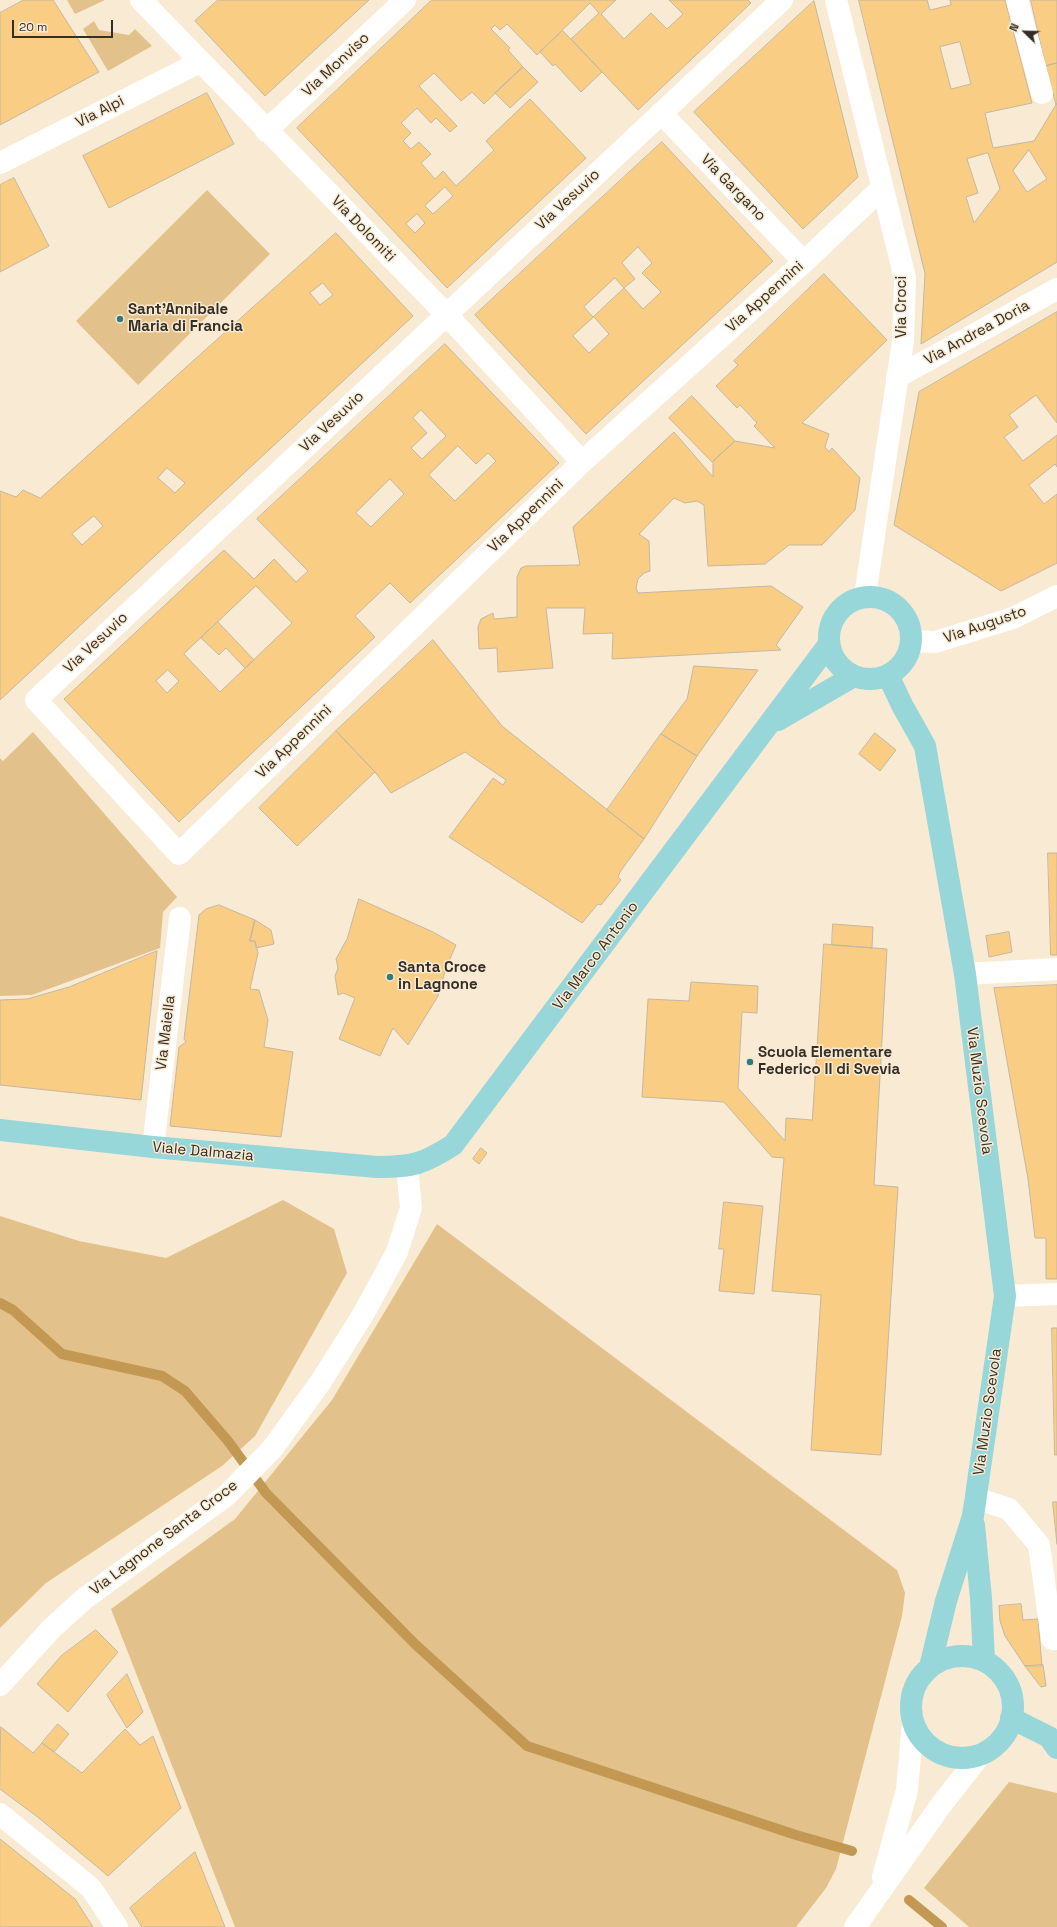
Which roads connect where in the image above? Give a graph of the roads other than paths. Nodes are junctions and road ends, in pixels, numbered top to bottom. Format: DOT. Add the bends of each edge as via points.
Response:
graph roads {
  1 [pos="141,0"];
  2 [pos="405,0"];
  3 [pos="836,0"];
  4 [pos="1017,0"];
  5 [pos="778,1"];
  6 [pos="200,62"];
  7 [pos="1042,93"];
  8 [pos="661,113"];
  9 [pos="266,131"];
  10 [pos="0,163"];
  11 [pos="882,188"];
  12 [pos="804,262"];
  13 [pos="1057,289"];
  14 [pos="446,314"];
  15 [pos="897,377"];
  16 [pos="582,462"];
  17 [pos="865,596"];
  18 [pos="1057,596"];
  19 [pos="911,641"];
  20 [pos="829,644"];
  21 [pos="888,675"];
  22 [pos="854,676"];
  23 [pos="770,725"];
  24 [pos="179,854"];
  25 [pos="180,918"];
  26 [pos="1057,969"];
  27 [pos="965,974"];
  28 [pos="0,1130"];
  29 [pos="153,1147"];
  30 [pos="406,1167"];
  31 [pos="1057,1294"];
  32 [pos="1005,1296"];
  33 [pos="974,1507"];
  34 [pos="1057,1639"];
  35 [pos="984,1661"];
  36 [pos="930,1667"];
  37 [pos="0,1685"];
  38 [pos="1012,1718"];
  39 [pos="913,1722"];
  40 [pos="1057,1748"];
  41 [pos="981,1754"];
  42 [pos="0,1814"];
  43 [pos="880,1890"];
  44 [pos="117,1927"];
  45 [pos="855,1927"];
  1 -- 6 [label="street, Via Dolomiti"];
  2 -- 9 [label="street, Via Monviso"];
  3 -- 11 [label="street, Via Croci"];
  4 -- 7 [label="street"];
  5 -- 8 [label="street, Via Vesuvio"];
  6 -- 9 [label="street, Via Dolomiti"];
  6 -- 10 [label="street, Via Alpi"];
  8 -- 12 [label="street, Via Gargano"];
  8 -- 14 [label="street, Via Vesuvio"];
  9 -- 14 [label="street, Via Dolomiti"];
  11 -- 12 [label="street, Via Appennini"];
  11 -- 15 [label="street, Via Croci" via="904,278 903,341"];
  12 -- 16 [label="street, Via Appennini"];
  13 -- 15 [label="street, Via Andrea Doria"];
  14 -- 16 [label="street, Via Dolomiti"];
  14 -- 24 [label="street, Via Vesuvio" via="36,700"];
  15 -- 17 [label="street, Via Croci"];
  16 -- 24 [label="street, Via Appennini"];
  17 -- 19 [label="main road" via="889,601 899,608 908,623"];
  17 -- 20 [label="main road" via="853,600 834,618"];
  18 -- 19 [label="street, Via Augusto" via="1013,618 936,642"];
  19 -- 21 [label="main road" via="908,655 900,666"];
  20 -- 22 [label="main road" via="833,657 842,668"];
  20 -- 23 [label="main road, Via Marco Antonio"];
  21 -- 22 [label="main road" via="865,679"];
  21 -- 27 [label="main road, Via Muzio Scevola" via="925,746"];
  22 -- 23 [label="main road, Via Marco Antonio"];
  23 -- 30 [label="main road, Via Marco Antonio" via="454,1145 431,1159"];
  25 -- 29 [label="street, Via Maiella"];
  26 -- 27 [label="street"];
  27 -- 32 [label="main road, Via Muzio Scevola"];
  28 -- 29 [label="main road, Viale Dalmazia"];
  29 -- 30 [label="main road, Viale Dalmazia" via="377,1167"];
  30 -- 37 [label="street, Via Lagnone Santa Croce" via="411,1208 397,1252 364,1314 320,1383 272,1449 227,1495 84,1599 52,1628"];
  31 -- 32 [label="street"];
  32 -- 33 [label="main road, Via Muzio Scevola"];
  33 -- 34 [label="street" via="1009,1509 1039,1545 1052,1639"];
  33 -- 35 [label="main road, Via Muzio Scevola"];
  33 -- 36 [label="main road, Via Muzio Scevola" via="946,1601"];
  35 -- 36 [label="main road" via="966,1656 947,1658"];
  35 -- 38 [label="main road" via="998,1671 1008,1685 1012,1701"];
  36 -- 39 [label="main road" via="919,1678 913,1692"];
  38 -- 40 [label="main road" via="1049,1737"];
  38 -- 41 [label="main road" via="1006,1733 995,1745"];
  39 -- 41 [label="main road" via="920,1737 932,1749 942,1754 964,1758"];
  39 -- 43 [label="street" via="907,1790"];
  41 -- 43 [label="street"];
  42 -- 44 [label="street" via="91,1888"];
  43 -- 45 [label="street"];
}
